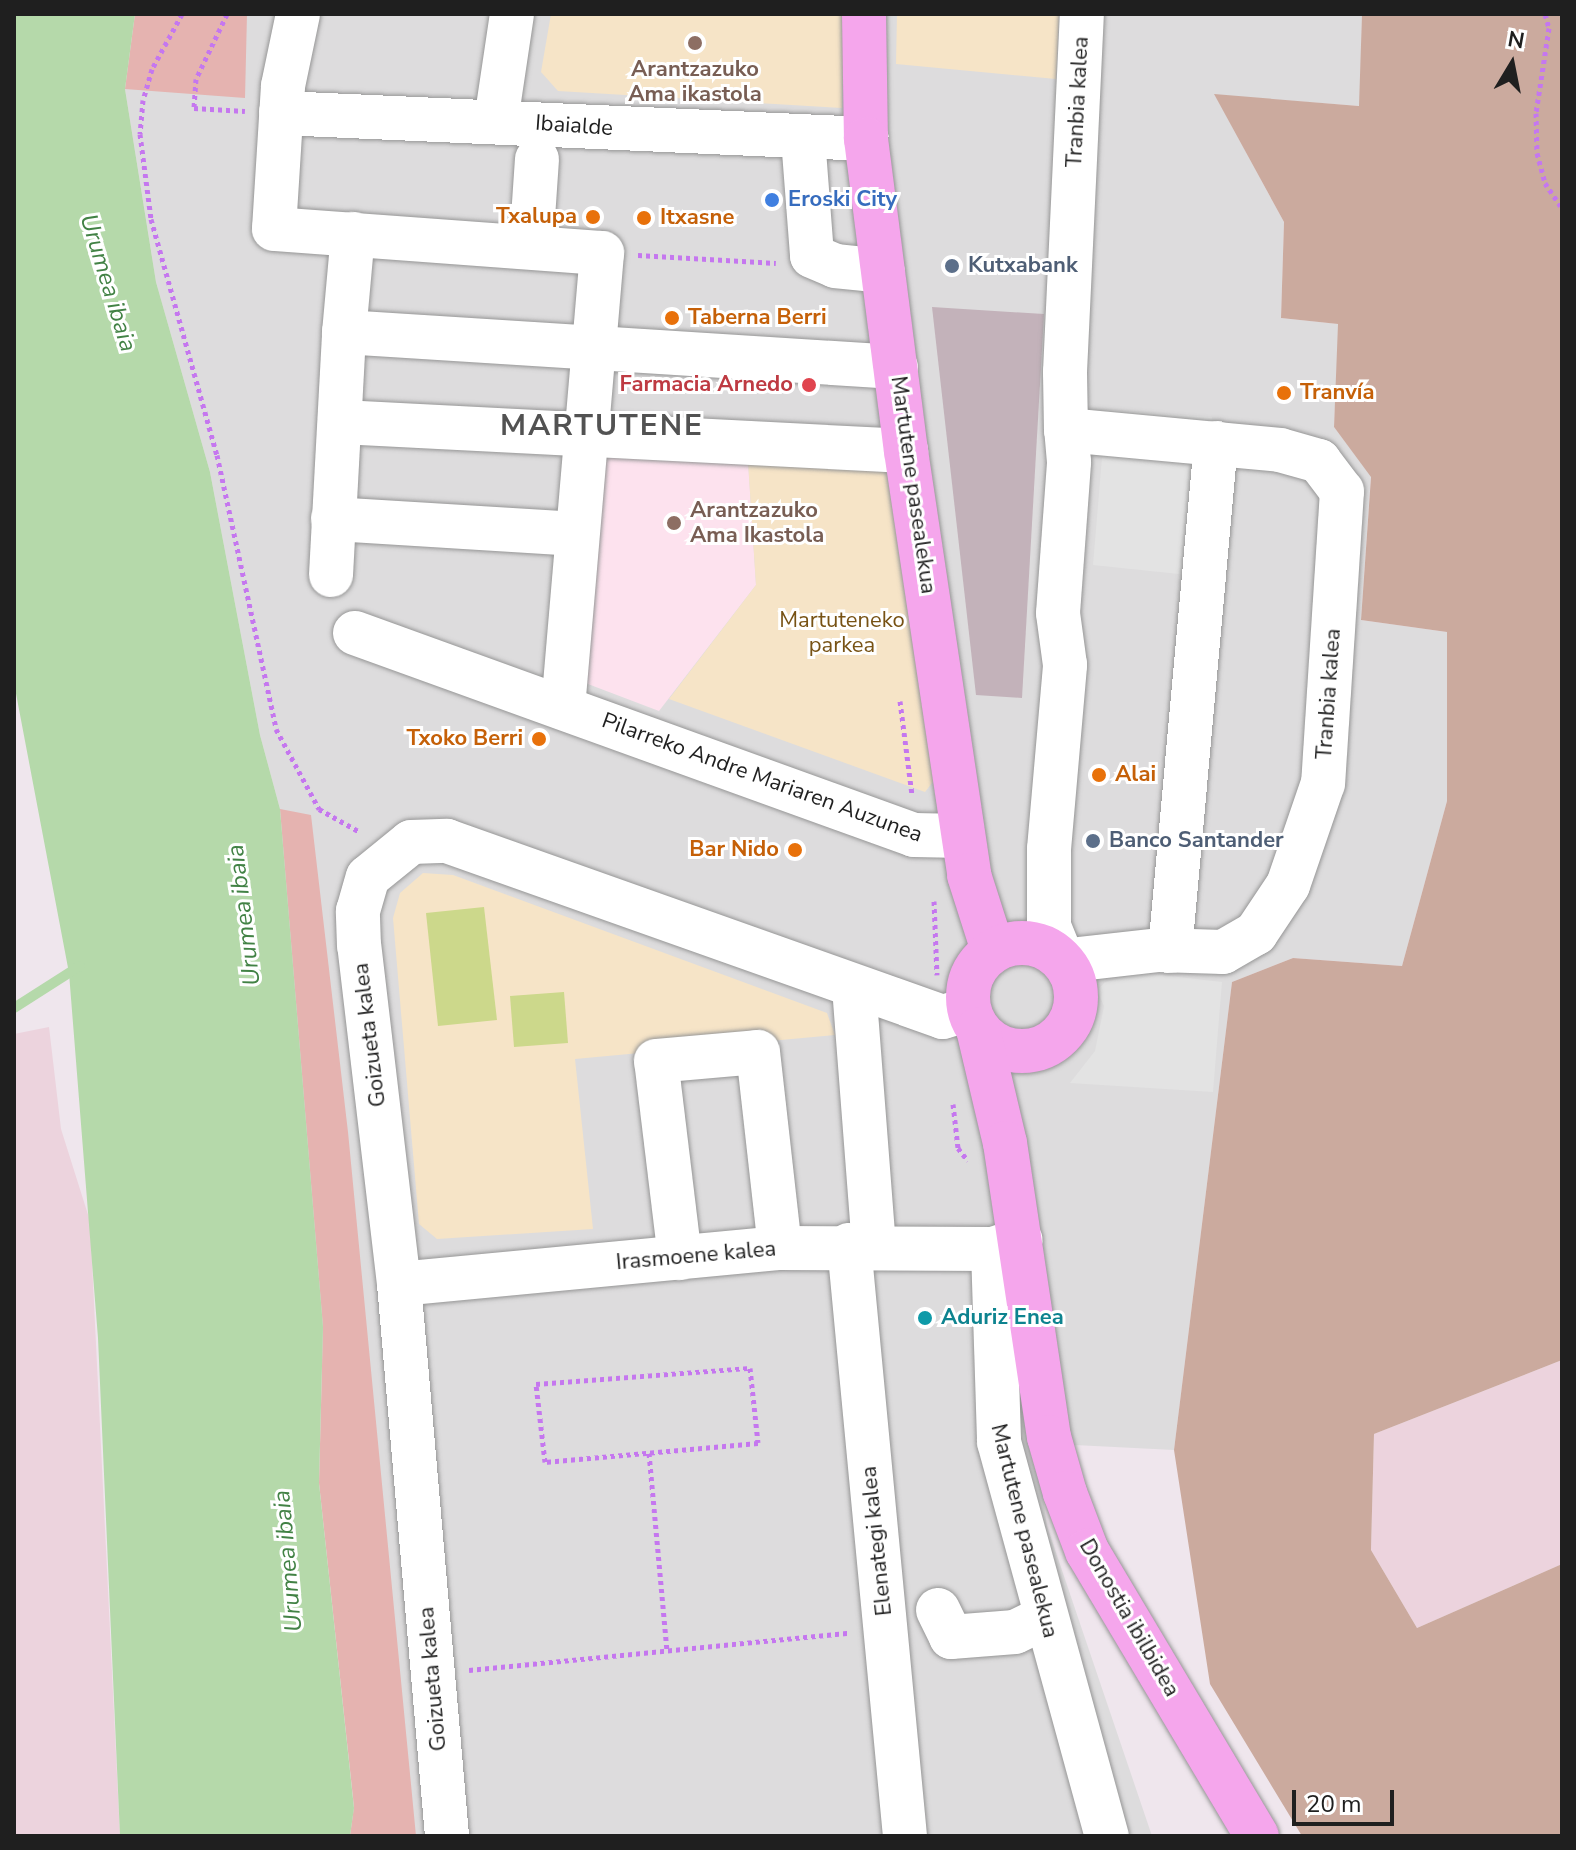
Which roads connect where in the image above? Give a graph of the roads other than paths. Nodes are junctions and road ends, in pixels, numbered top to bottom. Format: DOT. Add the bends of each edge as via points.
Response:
graph roads {
  1 [pos="298,14"];
  2 [pos="512,14"];
  3 [pos="864,14"];
  4 [pos="1082,14"];
  5 [pos="281,113"];
  6 [pos="496,121"];
  7 [pos="803,138"];
  8 [pos="866,139"];
  9 [pos="537,159"];
  10 [pos="353,234"];
  11 [pos="531,247"];
  12 [pos="883,271"];
  13 [pos="344,332"];
  14 [pos="596,351"];
  15 [pos="896,367"];
  16 [pos="341,422"];
  17 [pos="1066,430"];
  18 [pos="587,437"];
  19 [pos="1216,443"];
  20 [pos="906,451"];
  21 [pos="333,519"];
  22 [pos="576,534"];
  23 [pos="331,575"];
  24 [pos="355,633"];
  25 [pos="563,707"];
  26 [pos="963,836"];
  27 [pos="993,950"];
  28 [pos="1170,951"];
  29 [pos="1063,961"];
  30 [pos="854,987"];
  31 [pos="974,1019"];
  32 [pos="1035,1049"];
  33 [pos="1005,1143"];
  34 [pos="862,1245"];
  35 [pos="1007,1245"];
  36 [pos="780,1248"];
  37 [pos="680,1258"];
  38 [pos="399,1284"];
  39 [pos="938,1610"];
  40 [pos="1044,1618"];
  41 [pos="447,1836"];
  42 [pos="905,1836"];
  43 [pos="1107,1836"];
  44 [pos="1257,1836"];
  1 -- 5 [label="street"];
  2 -- 6 [label="street"];
  3 -- 8 [label="main road, Martutene pasealekua"];
  4 -- 17 [label="street, Tranbia kalea"];
  5 -- 6 [label="street, Ibaialde"];
  5 -- 10 [label="street" via="274,229"];
  6 -- 7 [label="street, Ibaialde"];
  7 -- 8 [label="street, Ibaialde"];
  7 -- 12 [label="street" via="812,256 835,266"];
  8 -- 12 [label="main road, Martutene pasealekua"];
  9 -- 11 [label="street"];
  10 -- 11 [label="street"];
  10 -- 13 [label="street"];
  11 -- 14 [label="street" via="602,253"];
  12 -- 15 [label="main road, Martutene pasealekua"];
  13 -- 14 [label="street"];
  13 -- 16 [label="street"];
  14 -- 15 [label="street"];
  14 -- 18 [label="street"];
  15 -- 20 [label="main road, Martutene pasealekua"];
  16 -- 18 [label="street"];
  16 -- 21 [label="street"];
  17 -- 19 [label="street, Tranbia kalea"];
  17 -- 29 [label="street, Tranbia kalea" via="1069,462 1058,613 1065,665 1047,903 1049,926"];
  18 -- 20 [label="street"];
  18 -- 22 [label="street"];
  19 -- 28 [label="street"];
  19 -- 28 [label="street, Tranbia kalea" via="1319,461 1342,491 1323,783 1288,885 1256,933 1223,952"];
  20 -- 26 [label="main road, Martutene pasealekua"];
  21 -- 22 [label="street"];
  21 -- 23 [label="street"];
  22 -- 25 [label="street"];
  24 -- 25 [label="street, Pilarreko Andre Mariaren Auzunea"];
  25 -- 26 [label="street, Pilarreko Andre Mariaren Auzunea" via="914,835"];
  26 -- 27 [label="main road, Martutene pasealekua" via="976,905"];
  27 -- 29 [label="main road" via="1022,942"];
  27 -- 31 [label="main road, Martutene pasealekua" via="977,966 968,987"];
  28 -- 29 [label="street, Tranbia kalea"];
  29 -- 32 [label="main road, Martutene pasealekua" via="1076,994 1074,1012 1052,1041"];
  30 -- 31 [label="street, Goizueta kalea" via="943,1017"];
  30 -- 34 [label="street"];
  30 -- 38 [label="street, Goizueta kalea" via="447,841 411,842 368,877 358,911"];
  31 -- 32 [label="main road" via="1004,1048"];
  31 -- 33 [label="main road, Martutene pasealekua"];
  32 -- 33 [label="main road, Martutene pasealekua" via="1011,1091"];
  33 -- 35 [label="main road, Martutene pasealekua"];
  34 -- 35 [label="street, Irasmoene kalea"];
  34 -- 36 [label="street, Irasmoene kalea"];
  34 -- 42 [label="street, Elenategi kalea" via="886,1630"];
  35 -- 40 [label="street, Martutene pasealekua" via="993,1395 999,1442"];
  35 -- 44 [label="main road, Donostia ibilbidea" via="1049,1437 1087,1551"];
  36 -- 37 [label="street, Irasmoene kalea"];
  36 -- 37 [label="street" via="758,1052 656,1061"];
  37 -- 38 [label="street, Irasmoene kalea"];
  38 -- 41 [label="street, Goizueta kalea"];
  39 -- 40 [label="street" via="951,1637 1015,1632"];
  40 -- 43 [label="street, Martutene pasealekua"];
}
